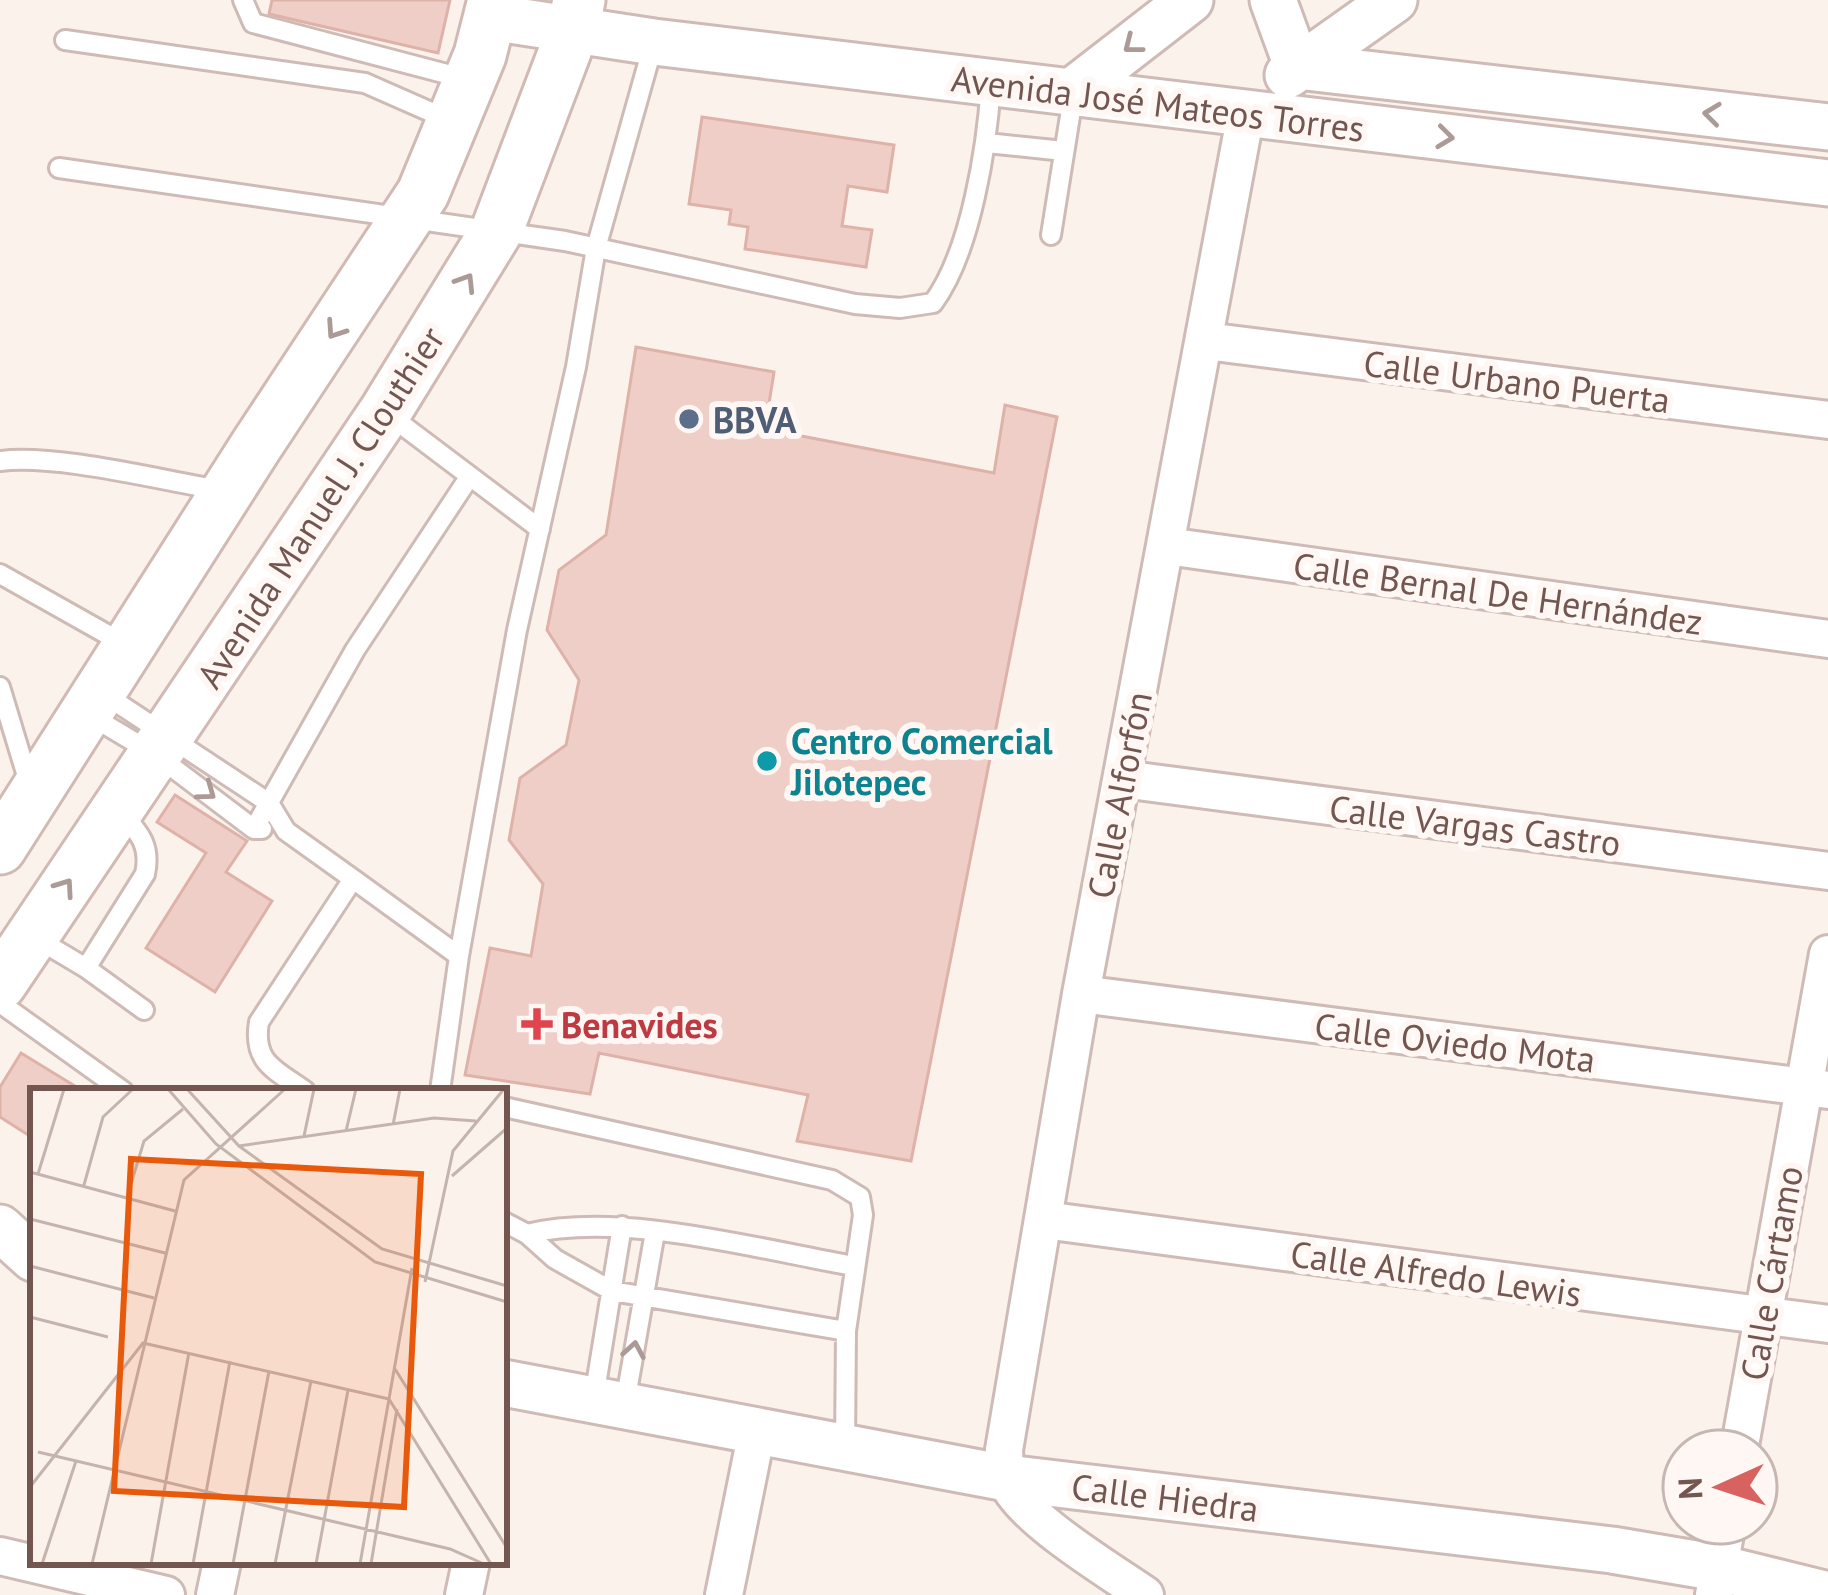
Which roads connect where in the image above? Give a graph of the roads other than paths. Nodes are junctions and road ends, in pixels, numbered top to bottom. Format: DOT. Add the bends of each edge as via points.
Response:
graph roads {
  1 [pos="243,0"];
  2 [pos="1190,0"];
  3 [pos="1273,0"];
  4 [pos="1394,0"];
  5 [pos="492,9"];
  6 [pos="576,15"];
  7 [pos="65,40"];
  8 [pos="654,42"];
  9 [pos="1297,66"];
  10 [pos="991,84"];
  11 [pos="1074,90"];
  12 [pos="462,101"];
  13 [pos="1246,113"];
  14 [pos="1828,127"];
  15 [pos="987,142"];
  16 [pos="1064,151"];
  17 [pos="59,168"];
  18 [pos="1828,183"];
  19 [pos="406,219"];
  20 [pos="497,230"];
  21 [pos="1051,235"];
  22 [pos="596,248"];
  23 [pos="1206,341"];
  24 [pos="385,412"];
  25 [pos="1828,420"];
  26 [pos="0,461"];
  27 [pos="470,476"];
  28 [pos="228,491"];
  29 [pos="540,530"];
  30 [pos="1167,546"];
  31 [pos="0,574"];
  32 [pos="1828,639"];
  33 [pos="130,647"];
  34 [pos="0,687"];
  35 [pos="94,703"];
  36 [pos="163,746"];
  37 [pos="1122,779"];
  38 [pos="33,796"];
  39 [pos="269,802"];
  40 [pos="119,809"];
  41 [pos="254,829"];
  42 [pos="286,831"];
  43 [pos="0,848"];
  44 [pos="1828,872"];
  45 [pos="353,879"];
  46 [pos="32,936"];
  47 [pos="1828,954"];
  48 [pos="459,956"];
  49 [pos="86,968"];
  50 [pos="0,984"];
  51 [pos="1081,994"];
  52 [pos="0,1003"];
  53 [pos="144,1010"];
  54 [pos="119,1088"];
  55 [pos="301,1088"];
  56 [pos="440,1088"];
  57 [pos="1816,1088"];
  58 [pos="507,1109"];
  59 [pos="1044,1220"];
  60 [pos="507,1224"];
  61 [pos="622,1226"];
  62 [pos="0,1228"];
  63 [pos="655,1232"];
  64 [pos="526,1234"];
  65 [pos="30,1255"];
  66 [pos="854,1266"];
  67 [pos="612,1291"];
  68 [pos="643,1296"];
  69 [pos="1763,1316"];
  70 [pos="1828,1324"];
  71 [pos="846,1331"];
  72 [pos="507,1387"];
  73 [pos="610,1400"];
  74 [pos="1743,1427"];
  75 [pos="757,1431"];
  76 [pos="845,1447"];
  77 [pos="1006,1478"];
  78 [pos="1723,1547"];
  79 [pos="0,1556"];
  80 [pos="30,1563"];
  81 [pos="38,1565"];
  82 [pos="221,1565"];
  83 [pos="470,1565"];
  84 [pos="1716,1582"];
  85 [pos="166,1595"];
  86 [pos="215,1595"];
  87 [pos="464,1595"];
  88 [pos="724,1595"];
  89 [pos="1145,1595"];
  90 [pos="1828,1595"];
  1 -- 12 [label="lane" via="253,22"];
  2 -- 11 [label="street, one-way"];
  3 -- 9 [label="street, Avenida José Mateos Torres"];
  4 -- 9 [label="street"];
  5 -- 6 [label="street, Avenida José Mateos Torres"];
  5 -- 12 [label="main road"];
  6 -- 8 [label="street, Avenida José Mateos Torres"];
  6 -- 20 [label="main road, Avenida Manuel J. Clouthier"];
  7 -- 12 [label="lane"];
  8 -- 10 [label="street, Avenida José Mateos Torres"];
  8 -- 22 [label="lane"];
  9 -- 13 [label="street"];
  14 -- 9 [label="street, Avenida José Mateos Torres, one-way"];
  10 -- 11 [label="street, Avenida José Mateos Torres"];
  10 -- 15 [label="lane"];
  11 -- 13 [label="street, Avenida José Mateos Torres"];
  11 -- 16 [label="lane"];
  12 -- 19 [label="main road"];
  13 -- 18 [label="street, Avenida José Mateos Torres, one-way"];
  13 -- 23 [label="street, Calle Alforfón"];
  15 -- 16 [label="lane"];
  15 -- 22 [label="lane" via="948,283 934,302 855,304"];
  16 -- 21 [label="lane"];
  17 -- 19 [label="lane"];
  19 -- 20 [label="lane"];
  19 -- 28 [label="main road, one-way"];
  20 -- 22 [label="lane"];
  24 -- 20 [label="main road, Avenida Manuel J. Clouthier, one-way"];
  22 -- 29 [label="lane"];
  23 -- 25 [label="street, Calle Urbano Puerta"];
  23 -- 30 [label="street, Calle Alforfón"];
  24 -- 27 [label="lane"];
  24 -- 36 [label="main road, Avenida Manuel J. Clouthier"];
  26 -- 28 [label="lane"];
  27 -- 29 [label="lane"];
  27 -- 39 [label="lane"];
  28 -- 33 [label="main road"];
  29 -- 48 [label="lane"];
  30 -- 32 [label="street, Calle Bernal De Hernández"];
  30 -- 37 [label="street, Calle Alforfón"];
  31 -- 33 [label="lane"];
  33 -- 35 [label="main road"];
  34 -- 38 [label="lane"];
  35 -- 36 [label="lane"];
  35 -- 38 [label="main road"];
  36 -- 39 [label="lane"];
  36 -- 40 [label="main road, Avenida Manuel J. Clouthier"];
  36 -- 41 [label="lane, one-way"];
  37 -- 44 [label="street, Calle Vargas Castro"];
  37 -- 51 [label="street, Calle Alforfón"];
  38 -- 43 [label="main road"];
  39 -- 41 [label="lane"];
  39 -- 42 [label="lane"];
  46 -- 40 [label="main road, Avenida Manuel J. Clouthier, one-way"];
  40 -- 49 [label="lane" via="145,841 145,874"];
  41 -- 42 [label="lane"];
  42 -- 45 [label="lane"];
  45 -- 48 [label="lane"];
  45 -- 55 [label="lane" via="259,1022 266,1063"];
  46 -- 49 [label="lane"];
  46 -- 50 [label="main road, Avenida Manuel J. Clouthier"];
  47 -- 57 [label="street, Calle Cártamo"];
  48 -- 56 [label="lane"];
  49 -- 53 [label="lane"];
  51 -- 57 [label="street, Calle Oviedo Mota"];
  51 -- 59 [label="street, Calle Alforfón"];
  52 -- 54 [label="lane"];
  57 -- 69 [label="street, Calle Cártamo"];
  58 -- 66 [label="lane" via="851,1188 863,1215"];
  59 -- 69 [label="street, Calle Alfredo Lewis"];
  59 -- 77 [label="street, Calle Alforfón" via="1004,1450"];
  60 -- 64 [label="lane"];
  61 -- 63 [label="lane"];
  61 -- 64 [label="lane"];
  61 -- 67 [label="lane"];
  62 -- 65 [label="street"];
  63 -- 66 [label="lane"];
  63 -- 68 [label="lane"];
  64 -- 67 [label="lane"];
  66 -- 71 [label="lane"];
  67 -- 68 [label="lane"];
  67 -- 73 [label="lane"];
  68 -- 71 [label="lane"];
  73 -- 68 [label="lane, one-way"];
  69 -- 70 [label="street, Calle Alfredo Lewis"];
  69 -- 74 [label="street, Calle Cártamo"];
  71 -- 76 [label="lane"];
  72 -- 73 [label="street, Calle Hiedra"];
  73 -- 75 [label="street, Calle Hiedra"];
  75 -- 76 [label="street, Calle Hiedra"];
  75 -- 88 [label="street"];
  76 -- 77 [label="street, Calle Hiedra"];
  77 -- 84 [label="street, Calle Hiedra" via="1589,1547"];
  77 -- 89 [label="street" via="1021,1502"];
  78 -- 84 [label="street"];
  79 -- 80 [label="street"];
  81 -- 85 [label="street"];
  82 -- 86 [label="street"];
  83 -- 87 [label="street"];
  84 -- 90 [label="street, Calle Hiedra"];
}
